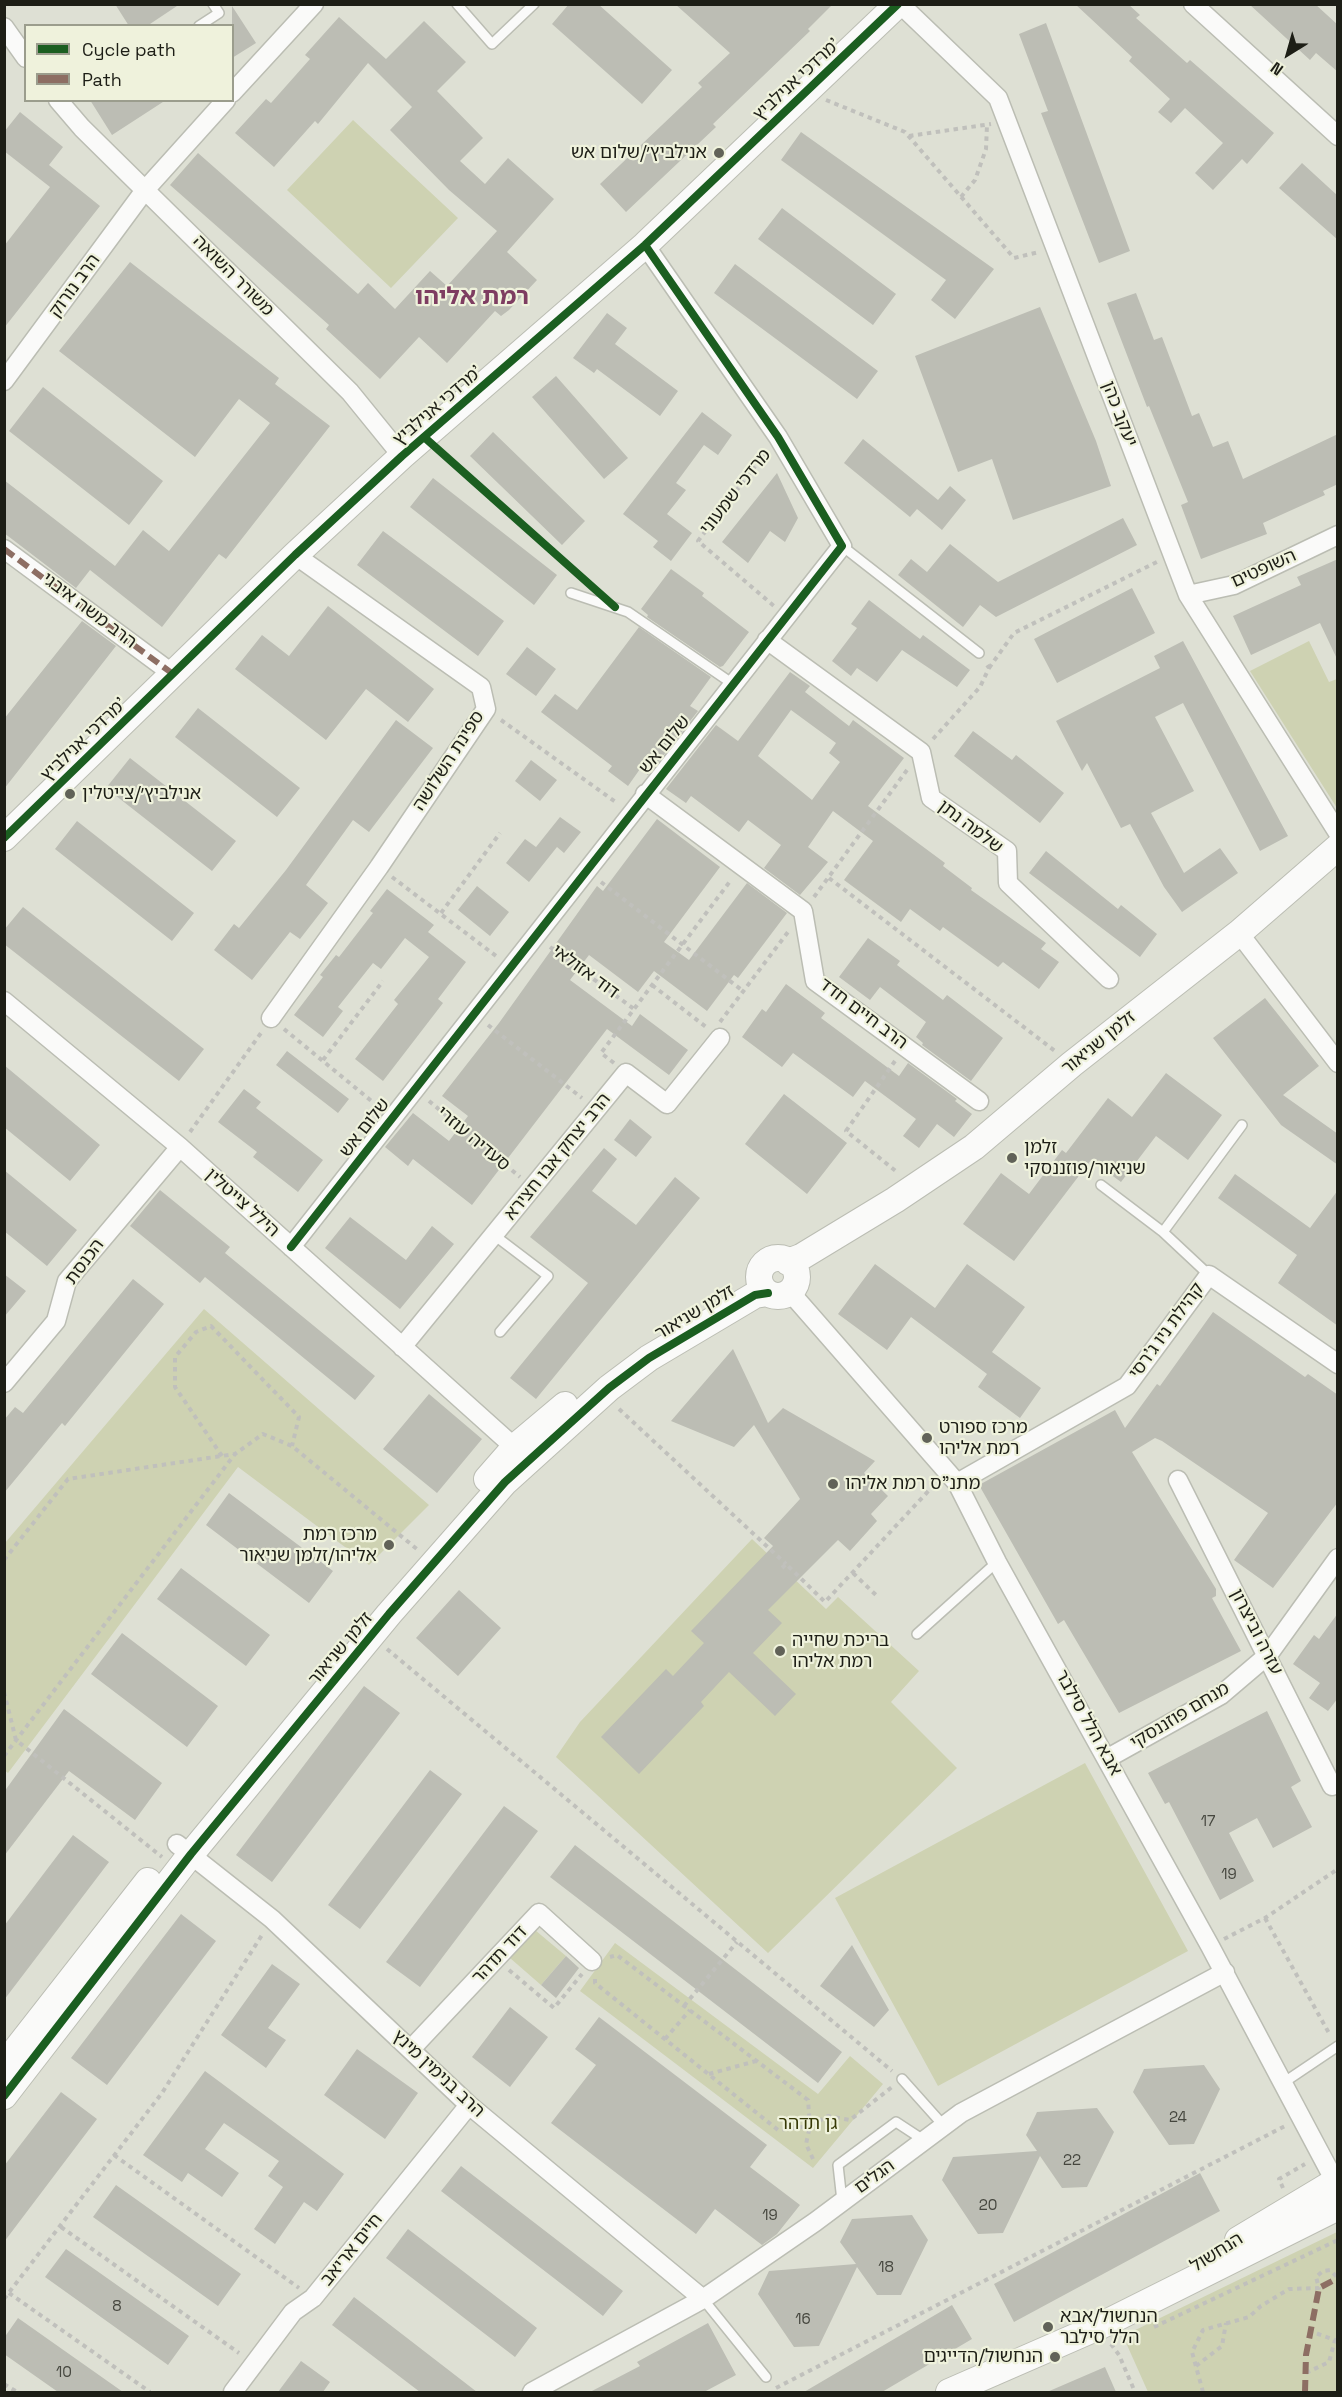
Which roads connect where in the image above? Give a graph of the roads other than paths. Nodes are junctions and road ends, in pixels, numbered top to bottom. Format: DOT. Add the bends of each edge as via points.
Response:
graph roads {
  1 [pos="213,4"];
  2 [pos="314,4"];
  3 [pos="457,4"];
  4 [pos="534,4"];
  5 [pos="899,4"];
  6 [pos="1192,4"];
  7 [pos="202,24"];
  8 [pos="6,32"];
  9 [pos="24,55"];
  10 [pos="234,91"];
  11 [pos="60,102"];
  12 [pos="224,102"];
  13 [pos="1338,136"];
  14 [pos="145,190"];
  15 [pos="645,245"];
  16 [pos="4,381"];
  17 [pos="402,456"];
  18 [pos="1338,535"];
  19 [pos="842,546"];
  20 [pos="4,549"];
  21 [pos="295,555"];
  22 [pos="571,593"];
  23 [pos="1188,595"];
  24 [pos="767,640"];
  25 [pos="979,653"];
  26 [pos="173,674"];
  27 [pos="733,684"];
  28 [pos="645,794"];
  29 [pos="1338,833"];
  30 [pos="4,838"];
  31 [pos="1338,847"];
  32 [pos="1338,870"];
  33 [pos="1242,939"];
  34 [pos="1109,979"];
  35 [pos="4,1001"];
  36 [pos="271,1018"];
  37 [pos="717,1035"];
  38 [pos="1338,1063"];
  39 [pos="978,1101"];
  40 [pos="1242,1125"];
  41 [pos="180,1148"];
  42 [pos="1101,1185"];
  43 [pos="1163,1232"];
  44 [pos="494,1235"];
  45 [pos="291,1247"];
  46 [pos="1209,1275"];
  47 [pos="780,1280"];
  48 [pos="500,1332"];
  49 [pos="402,1347"];
  50 [pos="1338,1364"];
  51 [pos="4,1383"];
  52 [pos="521,1454"];
  53 [pos="952,1477"];
  54 [pos="1178,1480"];
  55 [pos="1338,1558"];
  56 [pos="997,1562"];
  57 [pos="917,1634"];
  58 [pos="1268,1655"];
  59 [pos="1108,1758"];
  60 [pos="1332,1786"];
  61 [pos="177,1852"];
  62 [pos="592,1961"];
  63 [pos="1225,1972"];
  64 [pos="1338,2046"];
  65 [pos="411,2049"];
  66 [pos="4,2065"];
  67 [pos="902,2079"];
  68 [pos="1282,2083"];
  69 [pos="4,2096"];
  70 [pos="469,2105"];
  71 [pos="944,2126"];
  72 [pos="925,2141"];
  73 [pos="1336,2183"];
  74 [pos="842,2202"];
  75 [pos="1338,2207"];
  76 [pos="703,2299"];
  77 [pos="1105,2337"];
  78 [pos="766,2377"];
  79 [pos="233,2392"];
  80 [pos="532,2392"];
  81 [pos="949,2392"];
  1 -- 7 [label="lane" via="219,13"];
  2 -- 10 [label="street"];
  3 -- 4 [label="lane" via="492,44"];
  5 -- 15 [label="street, מרדכי אנילביץ'"];
  5 -- 23 [label="street, יעקב כהן" via="998,98"];
  6 -- 13 [label="street"];
  8 -- 9 [label="street"];
  11 -- 14 [label="street, משורר השואה"];
  12 -- 14 [label="street, הרב נורוק"];
  14 -- 16 [label="street, הרב נורוק"];
  14 -- 17 [label="street, משורר השואה" via="350,392"];
  15 -- 17 [label="street, מרדכי אנילביץ'"];
  15 -- 19 [label="street" via="778,437"];
  17 -- 21 [label="street, מרדכי אנילביץ'"];
  18 -- 23 [label="street, השופטים" via="1234,585"];
  19 -- 24 [label="street, שלום אש"];
  19 -- 25 [label="lane"];
  20 -- 26 [label="street, הרב משה איבגי"];
  21 -- 26 [label="street, מרדכי אנילביץ'"];
  21 -- 36 [label="street, ספינת השלושה" via="481,687 486,709"];
  22 -- 27 [label="lane" via="628,612"];
  23 -- 29 [label="street, יעקב כהן"];
  24 -- 27 [label="street, שלום אש"];
  24 -- 34 [label="street, שלמה נתן" via="921,752 931,798 1006,851 1008,883"];
  26 -- 30 [label="street, מרדכי אנילביץ'"];
  27 -- 28 [label="street, שלום אש"];
  28 -- 39 [label="street, הרב חיים חדד" via="803,911 815,981"];
  28 -- 45 [label="street, שלום אש"];
  31 -- 33 [label="street, זלמן שניאור"];
  32 -- 33 [label="street, זלמן שניאור"];
  33 -- 38 [label="street"];
  33 -- 47 [label="street, זלמן שניאור" via="1072,1064 974,1147 801,1257"];
  33 -- 47 [label="street, זלמן שניאור" via="985,1152 902,1209"];
  35 -- 41 [label="street, הילל צייטלין"];
  37 -- 44 [label="street, הרב יצחק אבו חצירא" via="667,1104 626,1072"];
  40 -- 43 [label="lane"];
  41 -- 45 [label="street, הילל צייטלין"];
  41 -- 51 [label="street, הכנסת" via="67,1281 56,1321"];
  42 -- 43 [label="lane"];
  43 -- 46 [label="lane"];
  44 -- 48 [label="lane" via="548,1275"];
  44 -- 49 [label="street, הרב יצחק אבו חצירא"];
  45 -- 49 [label="street, הילל צייטלין"];
  46 -- 50 [label="street, קהילת ניו ג'רסי"];
  46 -- 53 [label="street, קהילת ניו ג'רסי" via="1127,1386"];
  47 -- 52 [label="street, זלמן שניאור" via="649,1358"];
  47 -- 52 [label="street, זלמן שניאור" via="641,1344"];
  47 -- 53 [label="street, אבא הלל סילבר"];
  49 -- 52 [label="street, הילל צייטלין"];
  52 -- 61 [label="street, זלמן שניאור" via="421,1553"];
  52 -- 61 [label="street, זלמן שניאור" via="505,1482"];
  53 -- 56 [label="street, אבא הלל סילבר"];
  54 -- 58 [label="street, עזרה וביצרון"];
  55 -- 58 [label="street, מנחם פוזננסקי"];
  56 -- 57 [label="lane"];
  56 -- 59 [label="street, אבא הלל סילבר"];
  58 -- 59 [label="street, מנחם פוזננסקי" via="1221,1695"];
  58 -- 60 [label="street, עזרה וביצרון"];
  59 -- 63 [label="street, אבא הלל סילבר"];
  61 -- 65 [label="street, הרב בנימין מינץ" via="272,1919"];
  61 -- 66 [label="street, זלמן שניאור"];
  61 -- 69 [label="street, זלמן שניאור"];
  62 -- 65 [label="street, דוד תדהר" via="539,1912"];
  63 -- 68 [label="street, אבא הלל סילבר"];
  63 -- 71 [label="street, הגלים"];
  64 -- 68 [label="lane"];
  65 -- 70 [label="street, הרב בנימין מינץ"];
  67 -- 71 [label="lane"];
  68 -- 73 [label="street, אבא הלל סילבר"];
  70 -- 76 [label="street, הרב בנימין מינץ"];
  70 -- 79 [label="street, חיים אריאב" via="313,2298 293,2312"];
  71 -- 72 [label="street, הגלים"];
  72 -- 74 [label="street, הגלים"];
  72 -- 74 [label="lane" via="896,2122 838,2165"];
  73 -- 77 [label="street, הנחשול"];
  74 -- 76 [label="street, הגלים"];
  75 -- 77 [label="street, הנחשול"];
  76 -- 78 [label="lane"];
  76 -- 80 [label="street, הגלים"];
  77 -- 81 [label="street, הנחשול"];
}
